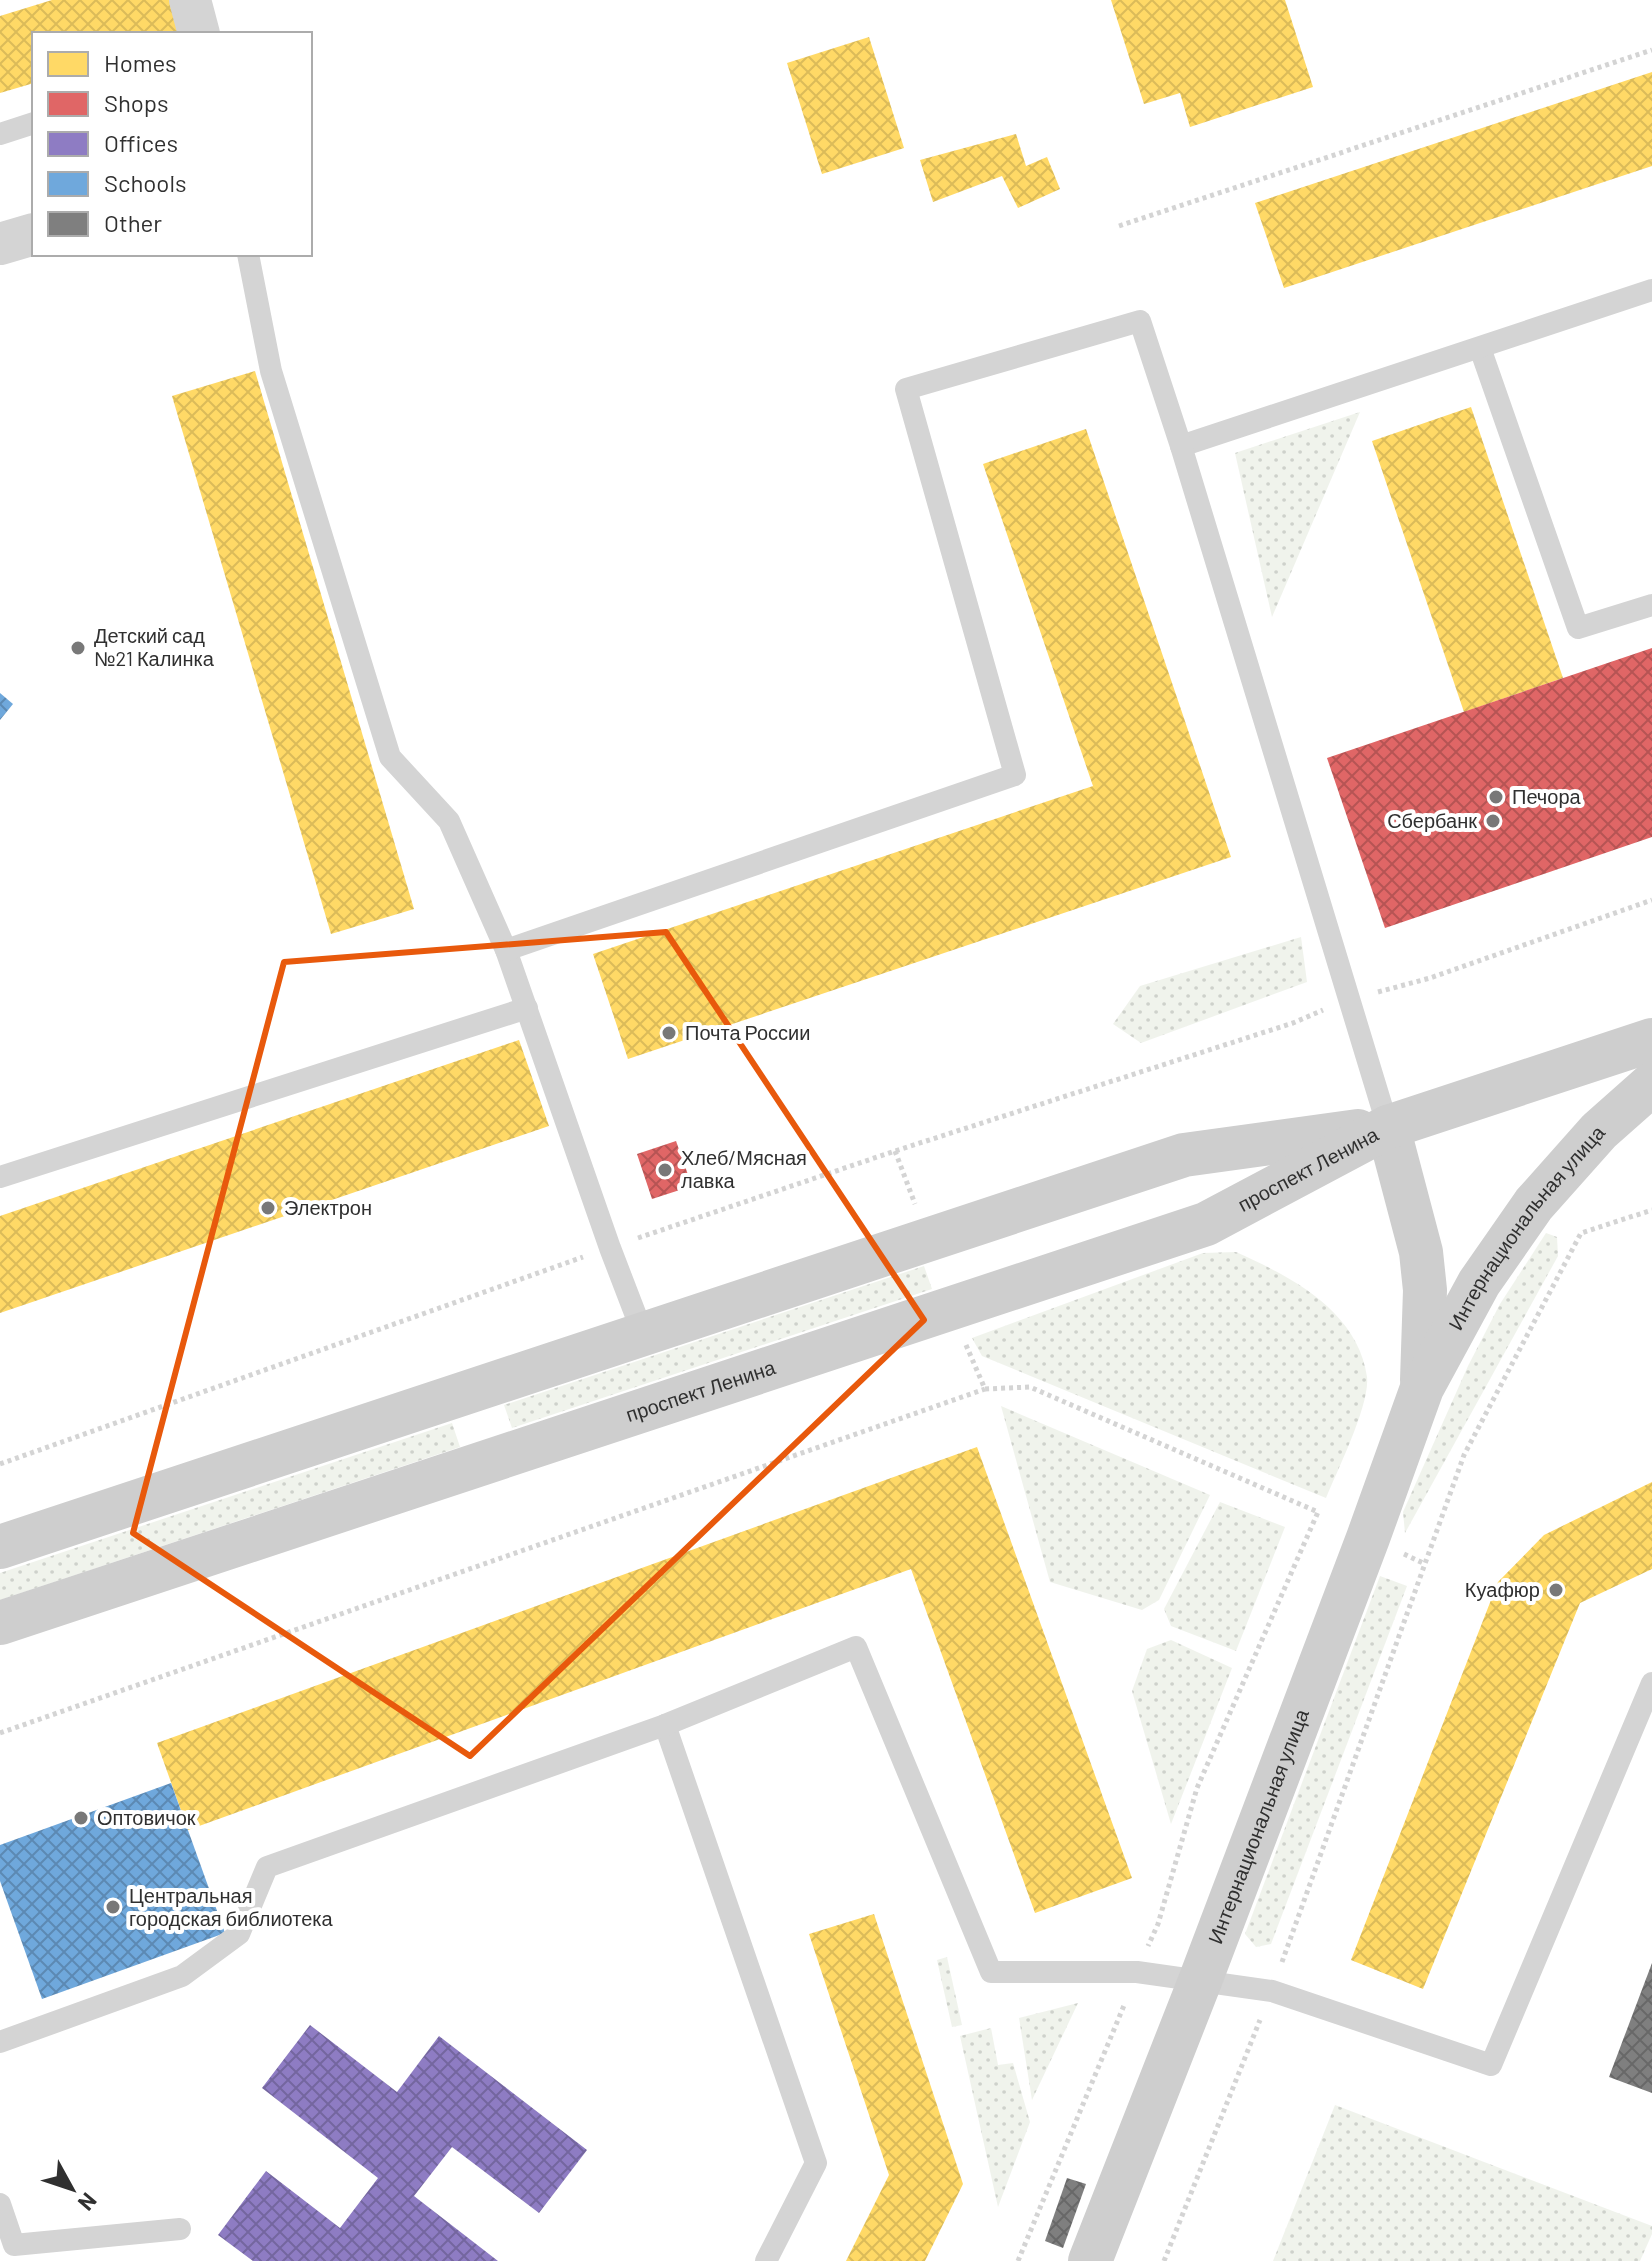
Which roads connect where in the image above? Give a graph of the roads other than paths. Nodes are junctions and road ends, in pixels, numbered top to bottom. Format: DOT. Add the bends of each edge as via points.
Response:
graph roads {
  1 [pos="190,0"];
  2 [pos="198,32"];
  3 [pos="32,124"];
  4 [pos="0,134"];
  5 [pos="32,235"];
  6 [pos="0,244"];
  7 [pos="248,256"];
  8 [pos="1652,290"];
  9 [pos="1480,348"];
  10 [pos="1181,446"];
  11 [pos="1652,605"];
  12 [pos="506,950"];
  13 [pos="527,1008"];
  14 [pos="1652,1040"];
  15 [pos="1652,1084"];
  16 [pos="1388,1127"];
  17 [pos="0,1177"];
  18 [pos="643,1334"];
  19 [pos="1422,1388"];
  20 [pos="0,1547"];
  21 [pos="0,1623"];
  22 [pos="1652,1683"];
  23 [pos="665,1725"];
  24 [pos="1200,1981"];
  25 [pos="0,2042"];
  26 [pos="0,2204"];
  27 [pos="180,2229"];
  28 [pos="7,2247"];
  29 [pos="766,2261"];
  30 [pos="1090,2261"];
  1 -- 2 [label="street"];
  3 -- 4 [label="lane"];
  5 -- 6 [label="street"];
  7 -- 12 [label="lane" via="271,371 390,757 449,821"];
  8 -- 9 [label="lane"];
  9 -- 10 [label="lane"];
  9 -- 11 [label="lane" via="1578,628"];
  10 -- 12 [label="lane" via="1140,321 906,389 1015,775"];
  10 -- 16 [label="lane"];
  12 -- 13 [label="lane"];
  13 -- 17 [label="lane"];
  13 -- 18 [label="lane"];
  14 -- 16 [label="main road, проспект Ленина"];
  15 -- 19 [label="main road, Интернациональная улица" via="1599,1131 1534,1204 1479,1283"];
  16 -- 18 [label="main road, проспект Ленина" via="1184,1155"];
  16 -- 19 [label="main road, Интернациональная улица" via="1421,1252"];
  16 -- 21 [label="main road, проспект Ленина" via="1206,1224"];
  18 -- 20 [label="main road, проспект Ленина"];
  19 -- 24 [label="main road, Интернациональная улица"];
  22 -- 24 [label="lane" via="1491,2065 1272,1991"];
  23 -- 24 [label="lane" via="856,1647 991,1972 1137,1972"];
  23 -- 25 [label="lane" via="267,1867 239,1934 182,1976"];
  23 -- 29 [label="lane" via="816,2163"];
  24 -- 30 [label="main road, Интернациональная улица"];
  26 -- 28 [label="lane"];
  27 -- 28 [label="lane"];
}
